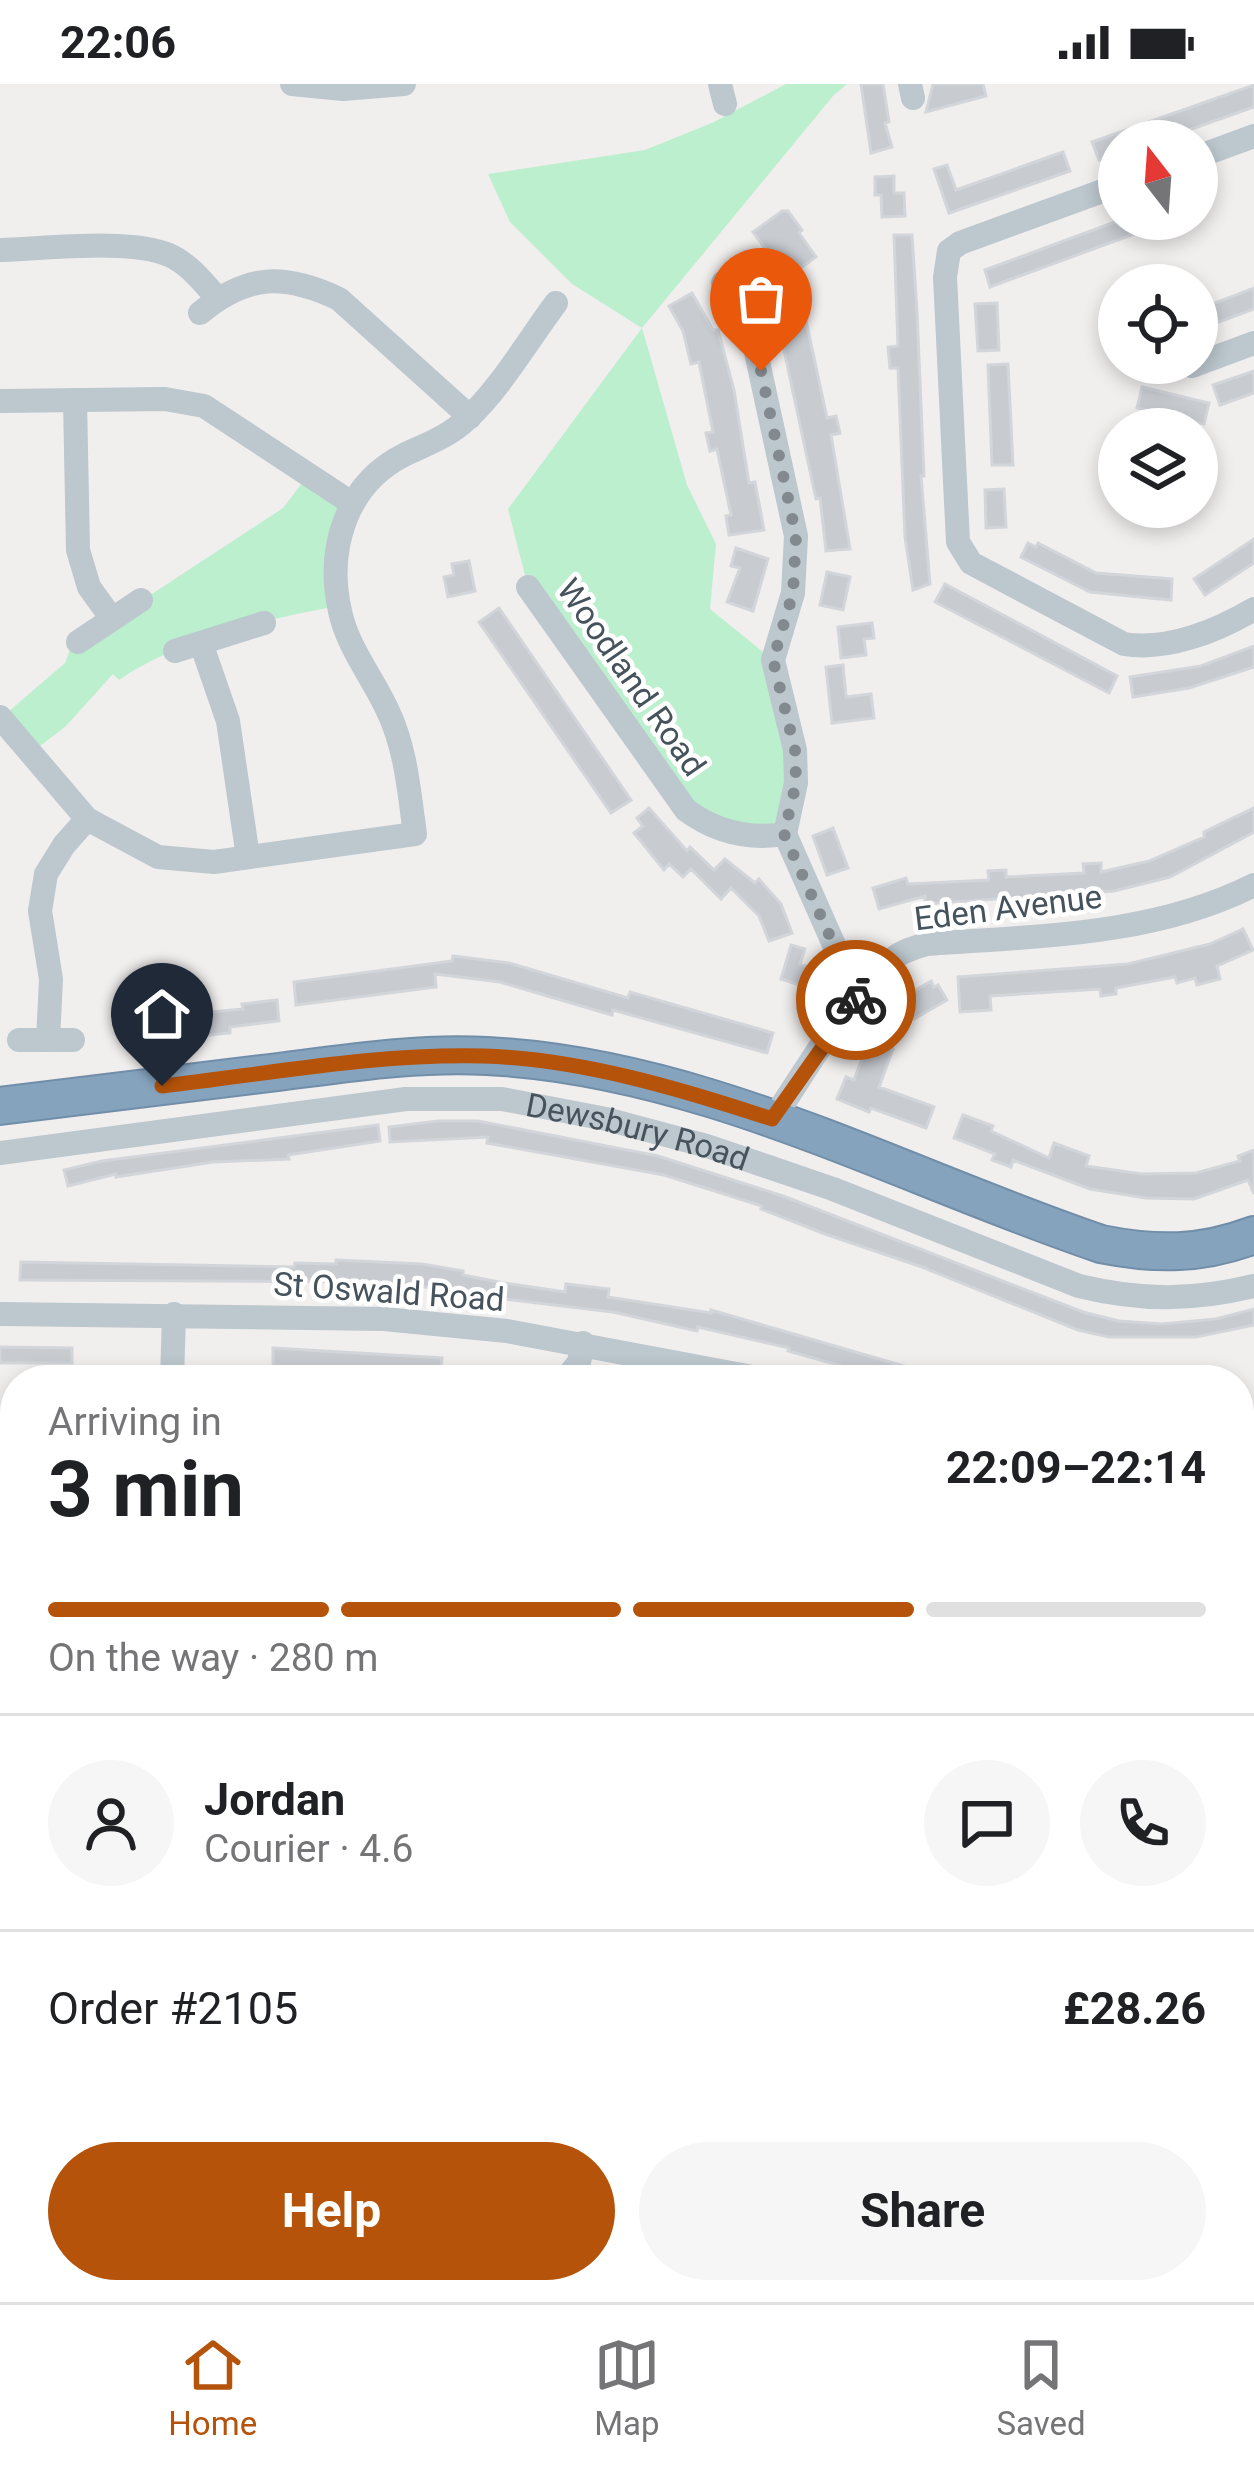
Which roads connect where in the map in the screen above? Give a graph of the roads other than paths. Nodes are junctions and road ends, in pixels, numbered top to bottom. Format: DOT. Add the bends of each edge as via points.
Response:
graph roads {
  1 [pos="292,84"];
  2 [pos="404,84"];
  3 [pos="343,86"];
  4 [pos="1254,136"];
  5 [pos="1218,149"];
  6 [pos="1098,193"];
  7 [pos="0,250"];
  8 [pos="741,284"];
  9 [pos="556,303"];
  10 [pos="1254,344"];
  11 [pos="1218,357"];
  12 [pos="0,400"];
  13 [pos="75,400"];
  14 [pos="470,418"];
  15 [pos="350,502"];
  16 [pos="528,587"];
  17 [pos="142,601"];
  18 [pos="1254,609"];
  19 [pos="112,619"];
  20 [pos="264,623"];
  21 [pos="78,642"];
  22 [pos="200,643"];
  23 [pos="175,651"];
  24 [pos="6,734"];
  25 [pos="87,819"];
  26 [pos="784,834"];
  27 [pos="248,857"];
  28 [pos="1254,885"];
  29 [pos="860,994"];
  30 [pos="19,1040"];
  31 [pos="0,1106"];
  32 [pos="772,1119"];
  33 [pos="0,1153"];
  34 [pos="1254,1235"];
  35 [pos="1254,1286"];
  36 [pos="0,1314"];
  37 [pos="174,1314"];
  38 [pos="583,1343"];
  39 [pos="172,1365"];
  40 [pos="577,1365"];
  41 [pos="693,1365"];
  1 -- 3 [label="street"];
  2 -- 3 [label="street"];
  4 -- 5 [label="street"];
  6 -- 18 [label="street" via="949,250 965,558 1124,644 1194,635"];
  7 -- 14 [label="street" via="139,247 170,255 198,276 208,306 243,283 315,288 340,299"];
  8 -- 26 [label="street" via="796,536 793,593 773,660 795,750"];
  9 -- 14 [label="street"];
  10 -- 11 [label="street"];
  12 -- 13 [label="street"];
  13 -- 15 [label="street" via="205,406"];
  13 -- 19 [label="street" via="78,550 89,587"];
  14 -- 15 [label="street" via="372,475"];
  15 -- 27 [label="street" via="338,552 338,606 402,746 415,834"];
  16 -- 26 [label="street, Woodland Road" via="686,810 722,832"];
  17 -- 19 [label="street"];
  19 -- 21 [label="street"];
  20 -- 22 [label="street"];
  22 -- 23 [label="street"];
  22 -- 27 [label="street" via="228,721"];
  24 -- 25 [label="street"];
  25 -- 27 [label="street" via="158,857"];
  25 -- 30 [label="street" via="46,874 40,911 61,1040"];
  26 -- 29 [label="street"];
  28 -- 29 [label="street, Eden Avenue" via="1142,924 926,944 893,958"];
  29 -- 32 [label="street, Eden Avenue"];
  31 -- 32 [label="highway, Dewsbury Road" via="344,1064 488,1056 647,1081"];
  32 -- 34 [label="highway, Dewsbury Road" via="1101,1244 1182,1254"];
  33 -- 35 [label="street, Dewsbury Road" via="406,1099 502,1099 706,1146 1096,1290 1178,1300"];
  36 -- 37 [label="street, St Oswald Road"];
  37 -- 38 [label="street, St Oswald Road" via="384,1318"];
  37 -- 39 [label="street"];
  38 -- 40 [label="street"];
  38 -- 41 [label="street, St Oswald Road"];
}
